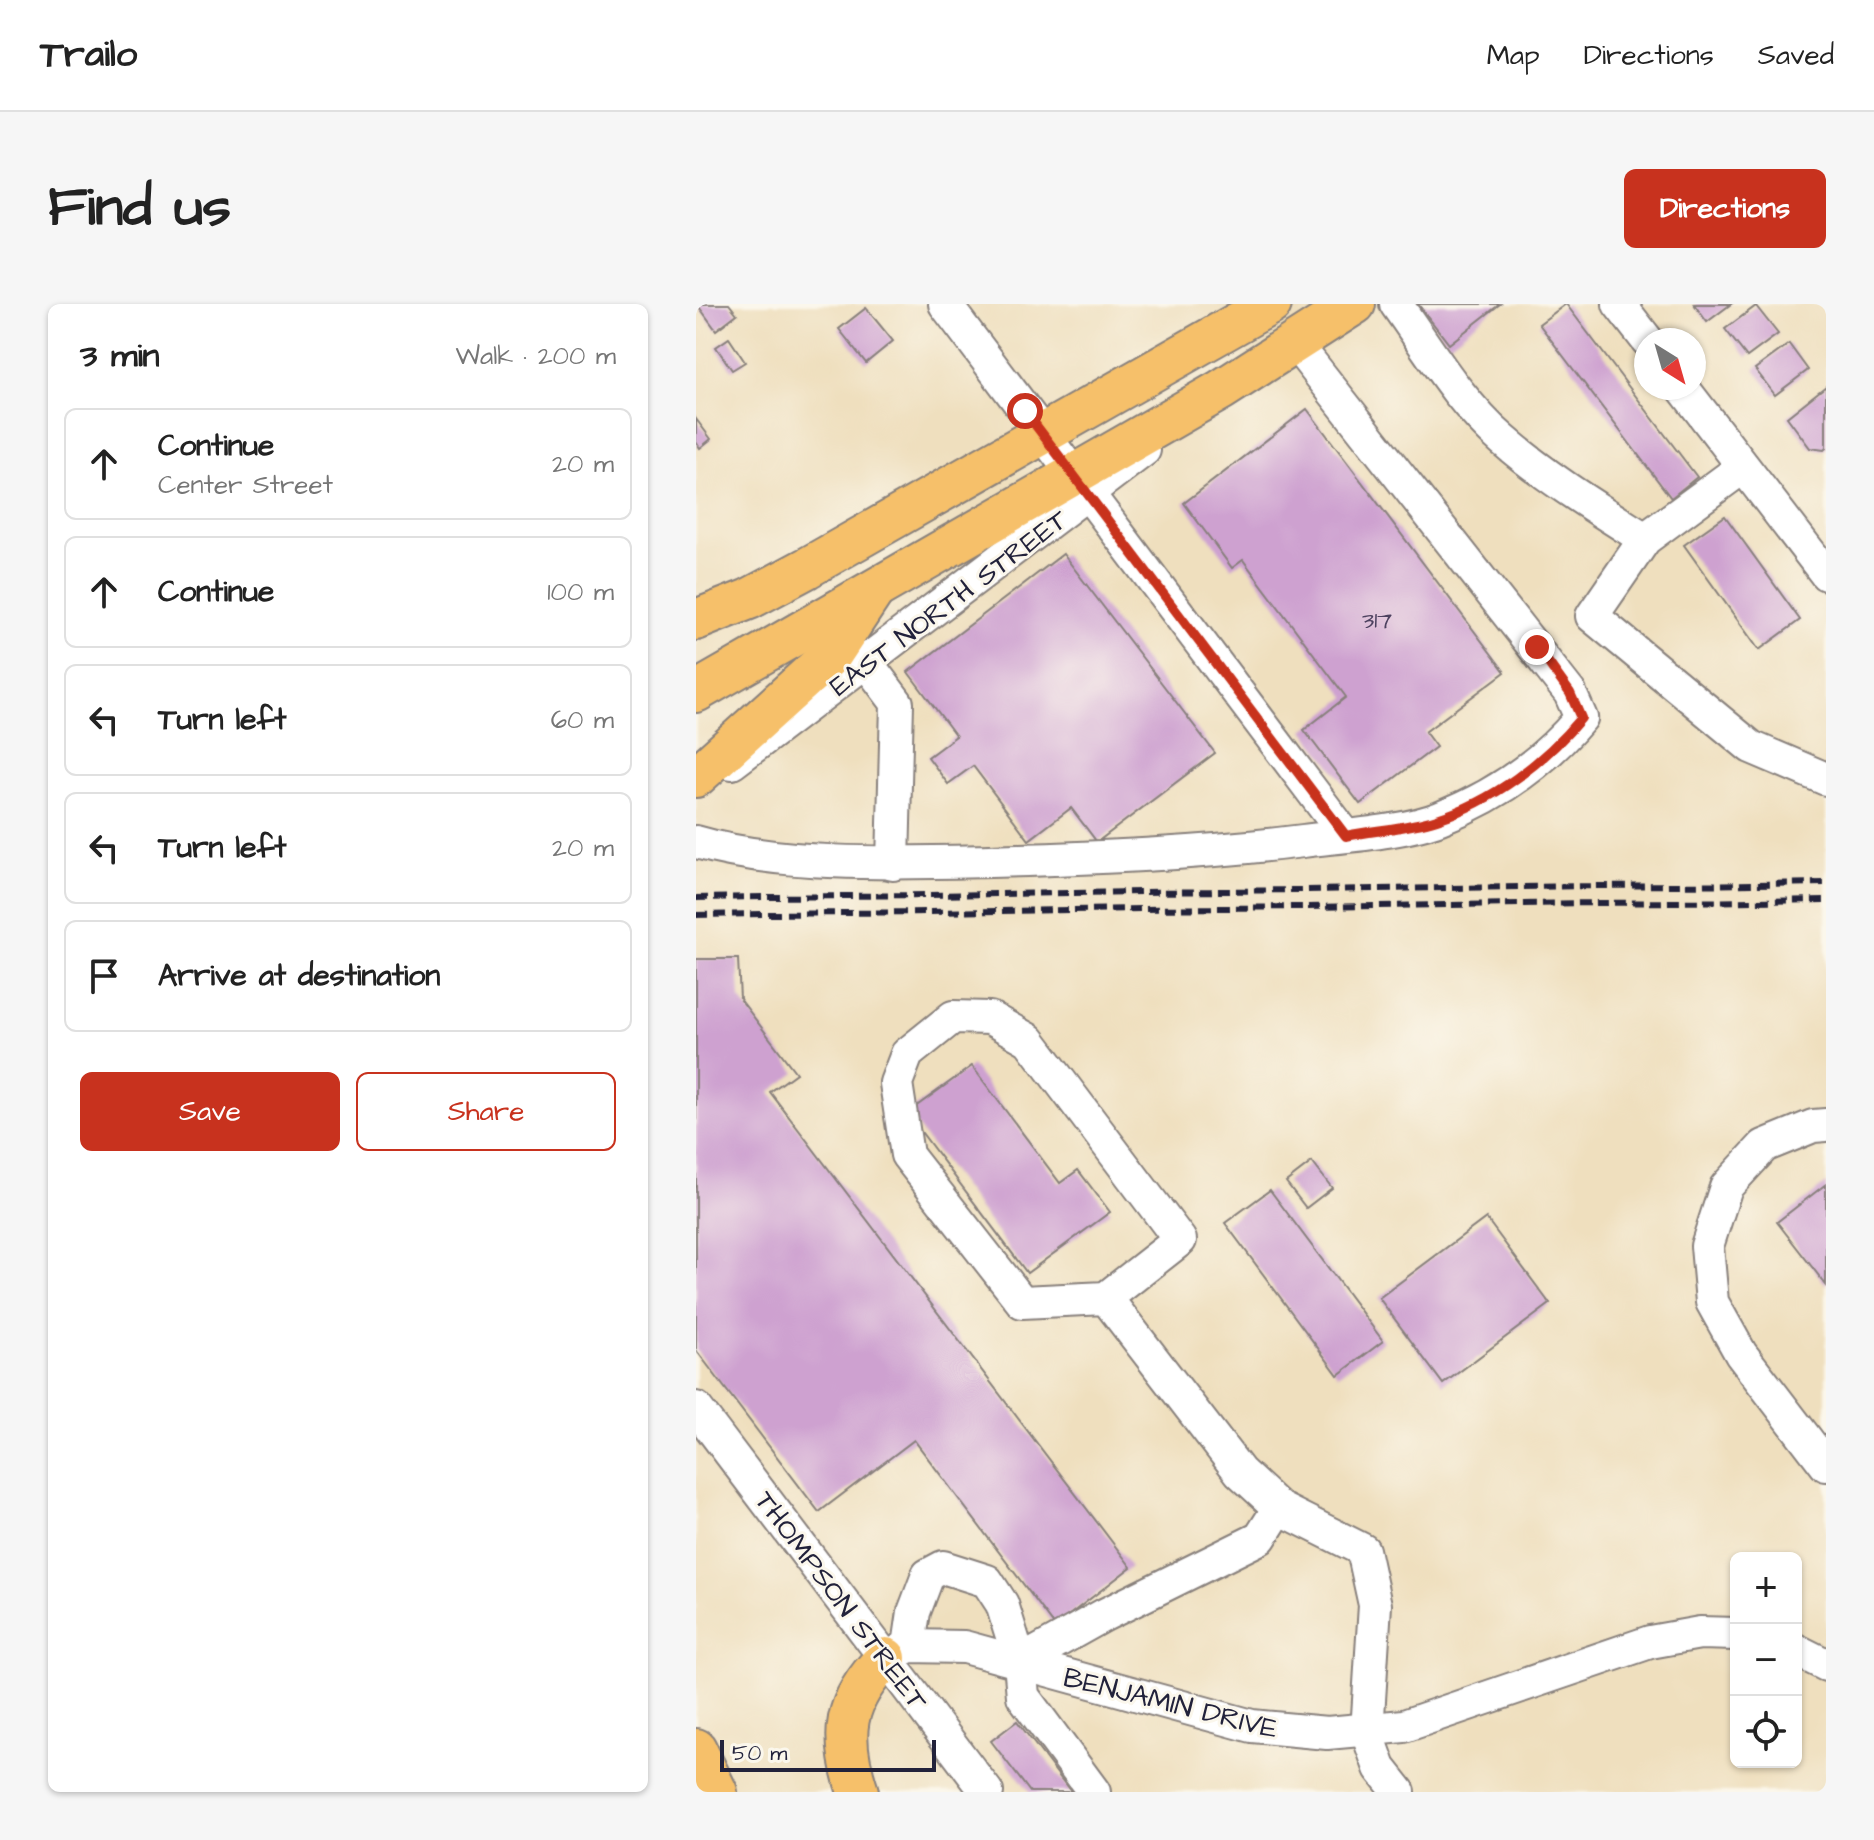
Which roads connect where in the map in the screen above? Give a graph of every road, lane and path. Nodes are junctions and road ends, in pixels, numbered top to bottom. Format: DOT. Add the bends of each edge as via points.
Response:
graph roads {
  1 [pos="945,304"];
  2 [pos="1271,304"];
  3 [pos="1355,304"];
  4 [pos="1396,304"];
  5 [pos="1619,304"];
  6 [pos="1638,328"];
  7 [pos="1295,343"];
  8 [pos="1692,400"];
  9 [pos="1032,439"];
  10 [pos="1743,467"];
  11 [pos="1080,485"];
  12 [pos="1814,535"];
  13 [pos="1645,539"];
  14 [pos="1826,574"];
  15 [pos="874,591"];
  16 [pos="696,620"];
  17 [pos="867,663"];
  18 [pos="696,692"];
  19 [pos="696,777"];
  20 [pos="1826,779"];
  21 [pos="696,787"];
  22 [pos="1346,836"];
  23 [pos="696,842"];
  24 [pos="893,864"];
  25 [pos="1826,1125"];
  26 [pos="1106,1298"];
  27 [pos="696,1408"];
  28 [pos="1826,1465"];
  29 [pos="1279,1508"];
  30 [pos="1730,1634"];
  31 [pos="897,1652"];
  32 [pos="1802,1653"];
  33 [pos="1020,1662"];
  34 [pos="1826,1665"];
  35 [pos="1367,1732"];
  36 [pos="696,1749"];
  37 [pos="717,1792"];
  38 [pos="858,1792"];
  39 [pos="987,1792"];
  40 [pos="1094,1792"];
  41 [pos="1399,1792"];
  1 -- 9 [label="street"];
  2 -- 9 [label="main road"];
  3 -- 7 [label="main road"];
  4 -- 13 [label="street" via="1501,438 1575,495"];
  5 -- 6 [label="street"];
  7 -- 11 [label="main road"];
  7 -- 22 [label="street" via="1537,647 1581,718 1554,750 1501,789 1438,819"];
  8 -- 10 [label="street"];
  9 -- 11 [label="street"];
  9 -- 15 [label="main road" via="940,506 891,557"];
  9 -- 16 [label="main road" via="780,583"];
  10 -- 12 [label="street"];
  10 -- 13 [label="street"];
  11 -- 15 [label="main road"];
  11 -- 17 [label="street, EAST NORTH STREET"];
  11 -- 22 [label="street"];
  12 -- 14 [label="street"];
  13 -- 20 [label="street" via="1592,616 1751,747"];
  15 -- 18 [label="main road"];
  15 -- 19 [label="main road" via="840,645"];
  17 -- 21 [label="street, EAST NORTH STREET"];
  17 -- 24 [label="street" via="897,703"];
  22 -- 24 [label="street" via="1177,856"];
  23 -- 24 [label="street" via="729,852"];
  25 -- 28 [label="street" via="1764,1146 1726,1187 1707,1246 1712,1302 1741,1354"];
  26 -- 26 [label="street" via="1022,1302 907,1155 896,1083 907,1054 953,1017 990,1018 1029,1040 1180,1240"];
  26 -- 29 [label="street" via="1240,1472"];
  27 -- 31 [label="street, THOMPSON STREET"];
  29 -- 33 [label="street" via="1260,1538"];
  29 -- 35 [label="street" via="1363,1550 1375,1605"];
  30 -- 35 [label="street, BENJAMIN DRIVE" via="1650,1642 1404,1726"];
  31 -- 33 [label="street, BENJAMIN DRIVE" via="964,1647"];
  31 -- 33 [label="street" via="928,1575 943,1567 987,1581 1002,1604"];
  31 -- 38 [label="main road" via="862,1682 849,1713 846,1742"];
  31 -- 39 [label="street, THOMPSON STREET"];
  32 -- 34 [label="street"];
  33 -- 35 [label="street, BENJAMIN DRIVE" via="1252,1726 1288,1732"];
  33 -- 40 [label="street" via="1023,1696"];
  35 -- 41 [label="street" via="1374,1756"];
  36 -- 37 [label="main road"];
}
